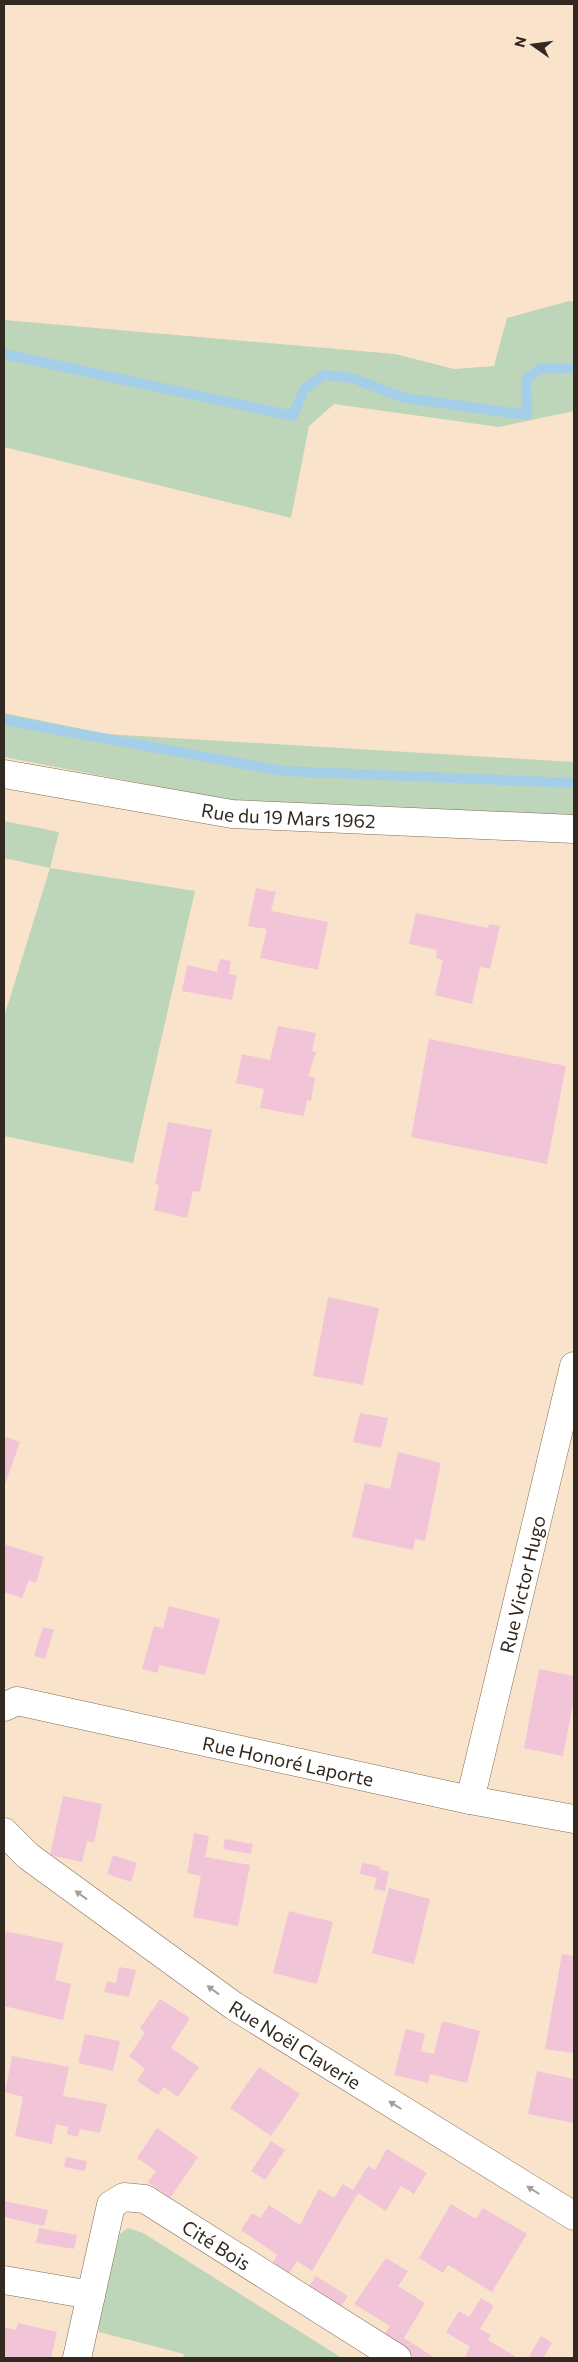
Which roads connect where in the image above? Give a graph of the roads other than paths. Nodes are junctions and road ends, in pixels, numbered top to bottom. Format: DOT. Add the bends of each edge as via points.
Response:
graph roads {
  1 [pos="4,774"];
  2 [pos="574,829"];
  3 [pos="574,1366"];
  4 [pos="4,1706"];
  5 [pos="470,1800"];
  6 [pos="574,1819"];
  7 [pos="4,1832"];
  8 [pos="16,1853"];
  9 [pos="574,2216"];
  10 [pos="4,2280"];
  11 [pos="91,2294"];
  12 [pos="78,2358"];
  13 [pos="397,2358"];
  1 -- 2 [label="street, Rue du 19 Mars 1962" via="232,814"];
  3 -- 5 [label="street, Rue Victor Hugo"];
  4 -- 5 [label="street, Rue Honoré Laporte" via="17,1701"];
  5 -- 6 [label="street, Rue Honoré Laporte"];
  7 -- 8 [label="street, Rue Noël Claverie"];
  9 -- 8 [label="street, Rue Noël Claverie, one-way" via="234,2006"];
  10 -- 11 [label="street"];
  11 -- 12 [label="street, Cité Bois"];
  11 -- 13 [label="street, Cité Bois" via="111,2205 124,2197 145,2200"];
}
